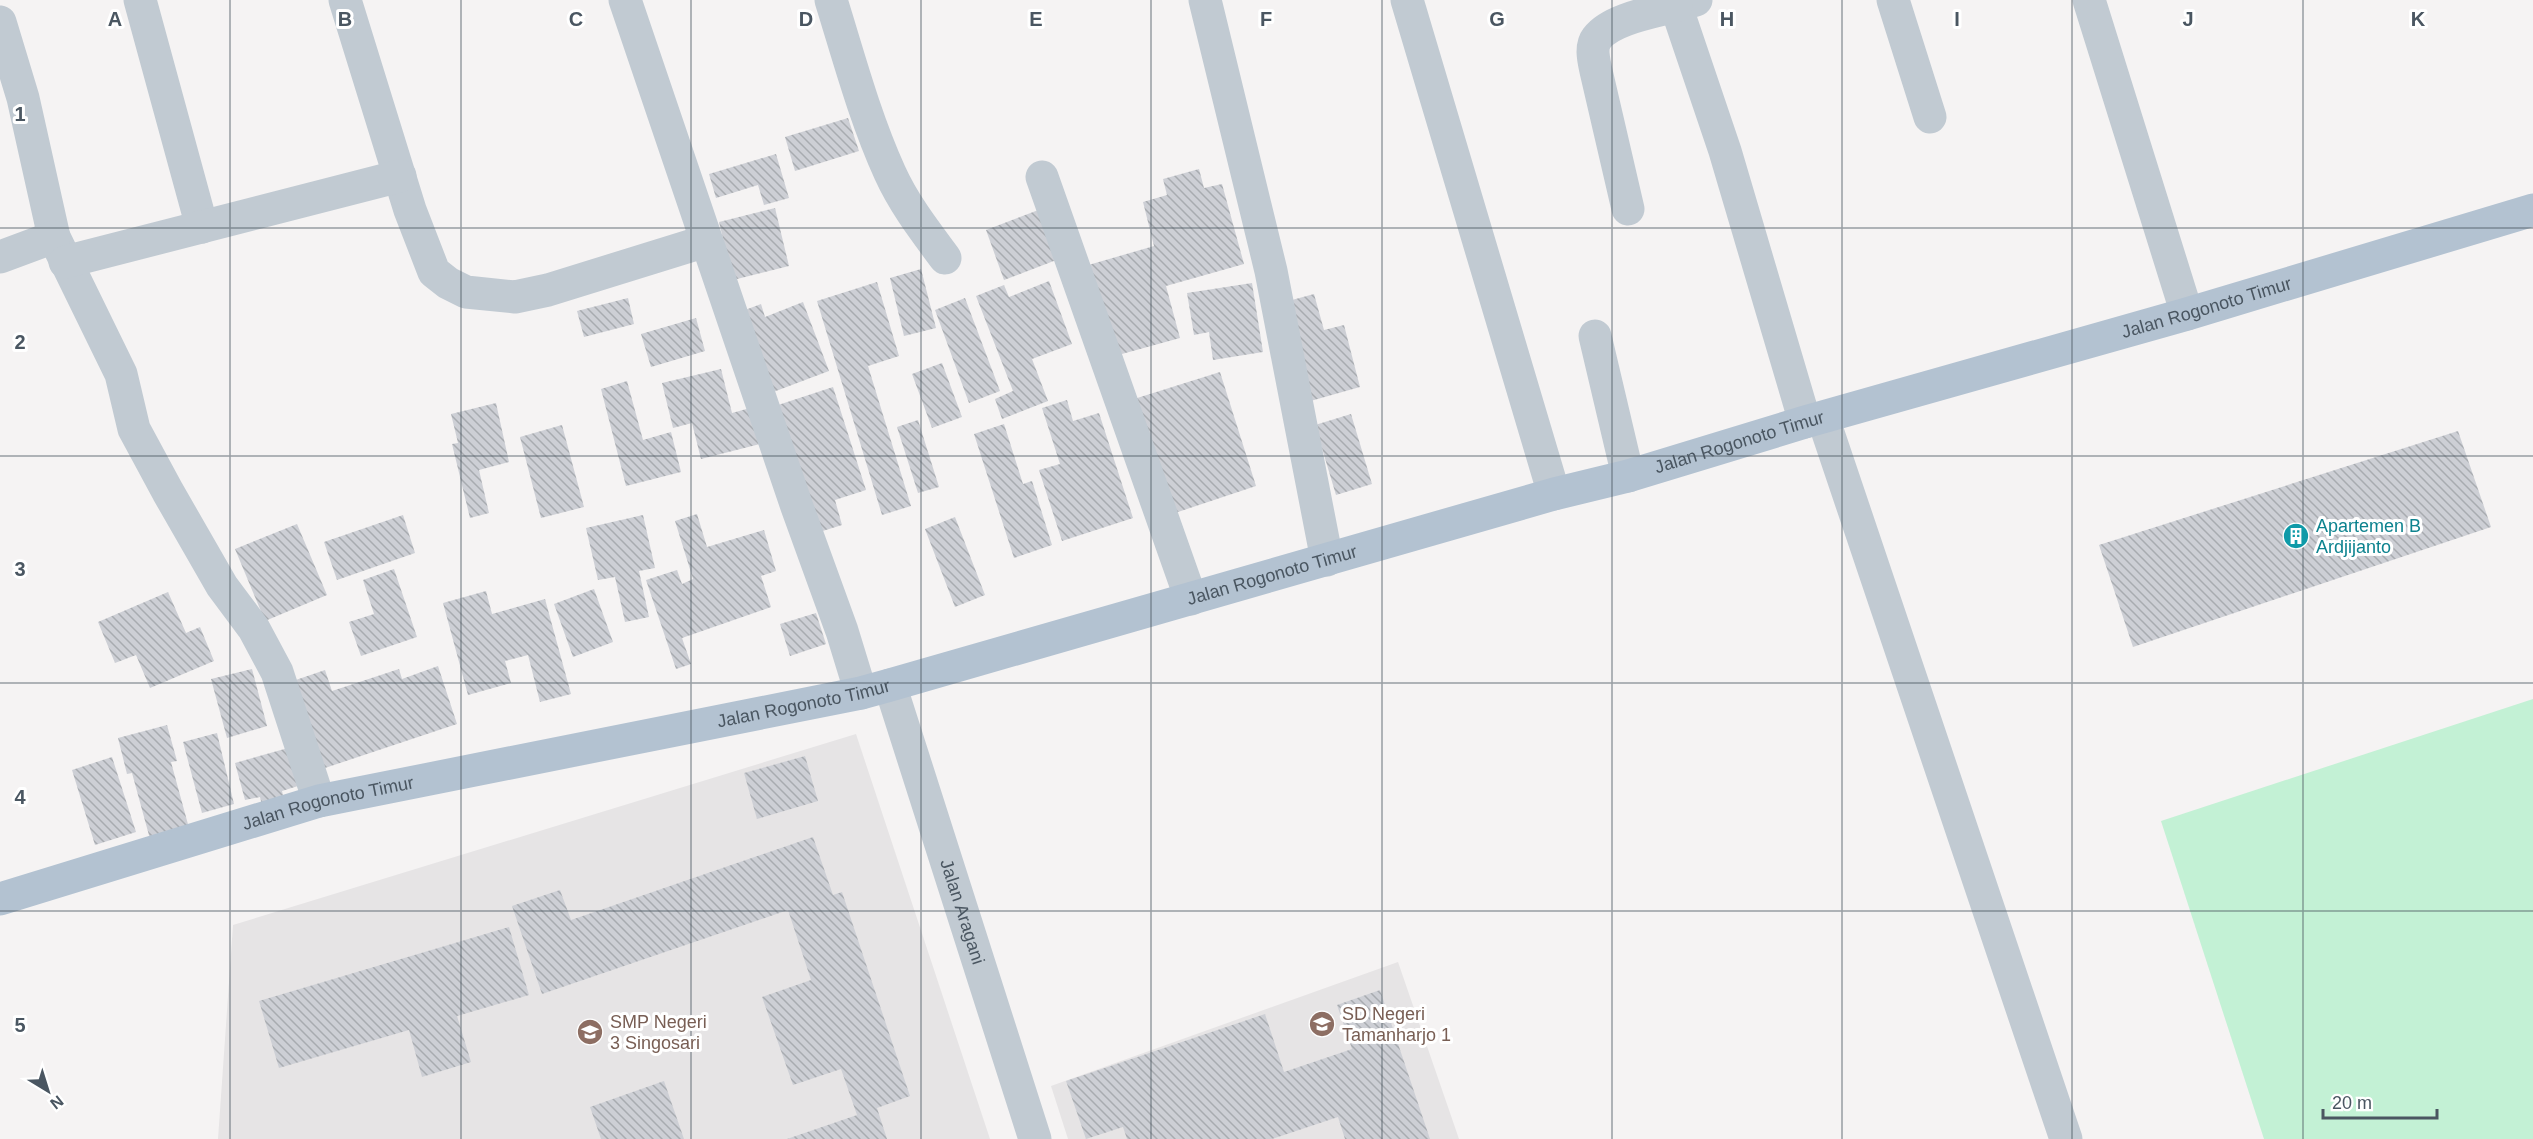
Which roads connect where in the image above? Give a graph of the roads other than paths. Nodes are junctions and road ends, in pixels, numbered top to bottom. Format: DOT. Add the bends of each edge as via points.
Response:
graph roads {
  1 [pos="140,0"];
  2 [pos="345,0"];
  3 [pos="625,0"];
  4 [pos="831,0"];
  5 [pos="1205,0"];
  6 [pos="1407,0"];
  7 [pos="1893,0"];
  8 [pos="2089,0"];
  9 [pos="1686,3"];
  10 [pos="0,22"];
  11 [pos="11,101"];
  12 [pos="1930,117"];
  13 [pos="400,176"];
  14 [pos="1042,177"];
  15 [pos="1628,209"];
  16 [pos="2533,210"];
  17 [pos="202,227"];
  18 [pos="706,241"];
  19 [pos="59,249"];
  20 [pos="0,257"];
  21 [pos="945,258"];
  22 [pos="2187,314"];
  23 [pos="1595,336"];
  24 [pos="1814,420"];
  25 [pos="1628,476"];
  26 [pos="1554,494"];
  27 [pos="1327,560"];
  28 [pos="1191,599"];
  29 [pos="875,689"];
  30 [pos="319,801"];
  31 [pos="0,899"];
  32 [pos="1035,1139"];
  33 [pos="2066,1139"];
  1 -- 17 [label="street"];
  2 -- 13 [label="street"];
  3 -- 18 [label="street, Jalan Aragani"];
  4 -- 21 [label="street" via="890,173"];
  5 -- 27 [label="street" via="1271,272"];
  6 -- 26 [label="street"];
  7 -- 12 [label="street"];
  8 -- 22 [label="street"];
  9 -- 15 [label="street" via="1621,21 1597,38 1593,49"];
  9 -- 24 [label="street" via="1725,151"];
  10 -- 11 [label="street"];
  11 -- 19 [label="street"];
  13 -- 17 [label="street"];
  13 -- 18 [label="street" via="434,272 466,292 515,297 548,290"];
  14 -- 28 [label="street"];
  16 -- 22 [label="main road, Jalan Rogonoto Timur"];
  17 -- 19 [label="street"];
  18 -- 29 [label="street, Jalan Aragani" via="842,631"];
  19 -- 20 [label="street"];
  19 -- 30 [label="street" via="121,374 134,429 222,586 254,629 277,672"];
  22 -- 24 [label="main road, Jalan Rogonoto Timur"];
  23 -- 25 [label="street"];
  24 -- 25 [label="main road, Jalan Rogonoto Timur"];
  24 -- 33 [label="street"];
  25 -- 26 [label="main road, Jalan Rogonoto Timur"];
  26 -- 27 [label="main road, Jalan Rogonoto Timur"];
  27 -- 28 [label="main road, Jalan Rogonoto Timur"];
  28 -- 29 [label="main road, Jalan Rogonoto Timur"];
  29 -- 30 [label="main road, Jalan Rogonoto Timur"];
  29 -- 32 [label="street, Jalan Aragani"];
  30 -- 31 [label="main road, Jalan Rogonoto Timur"];
}
